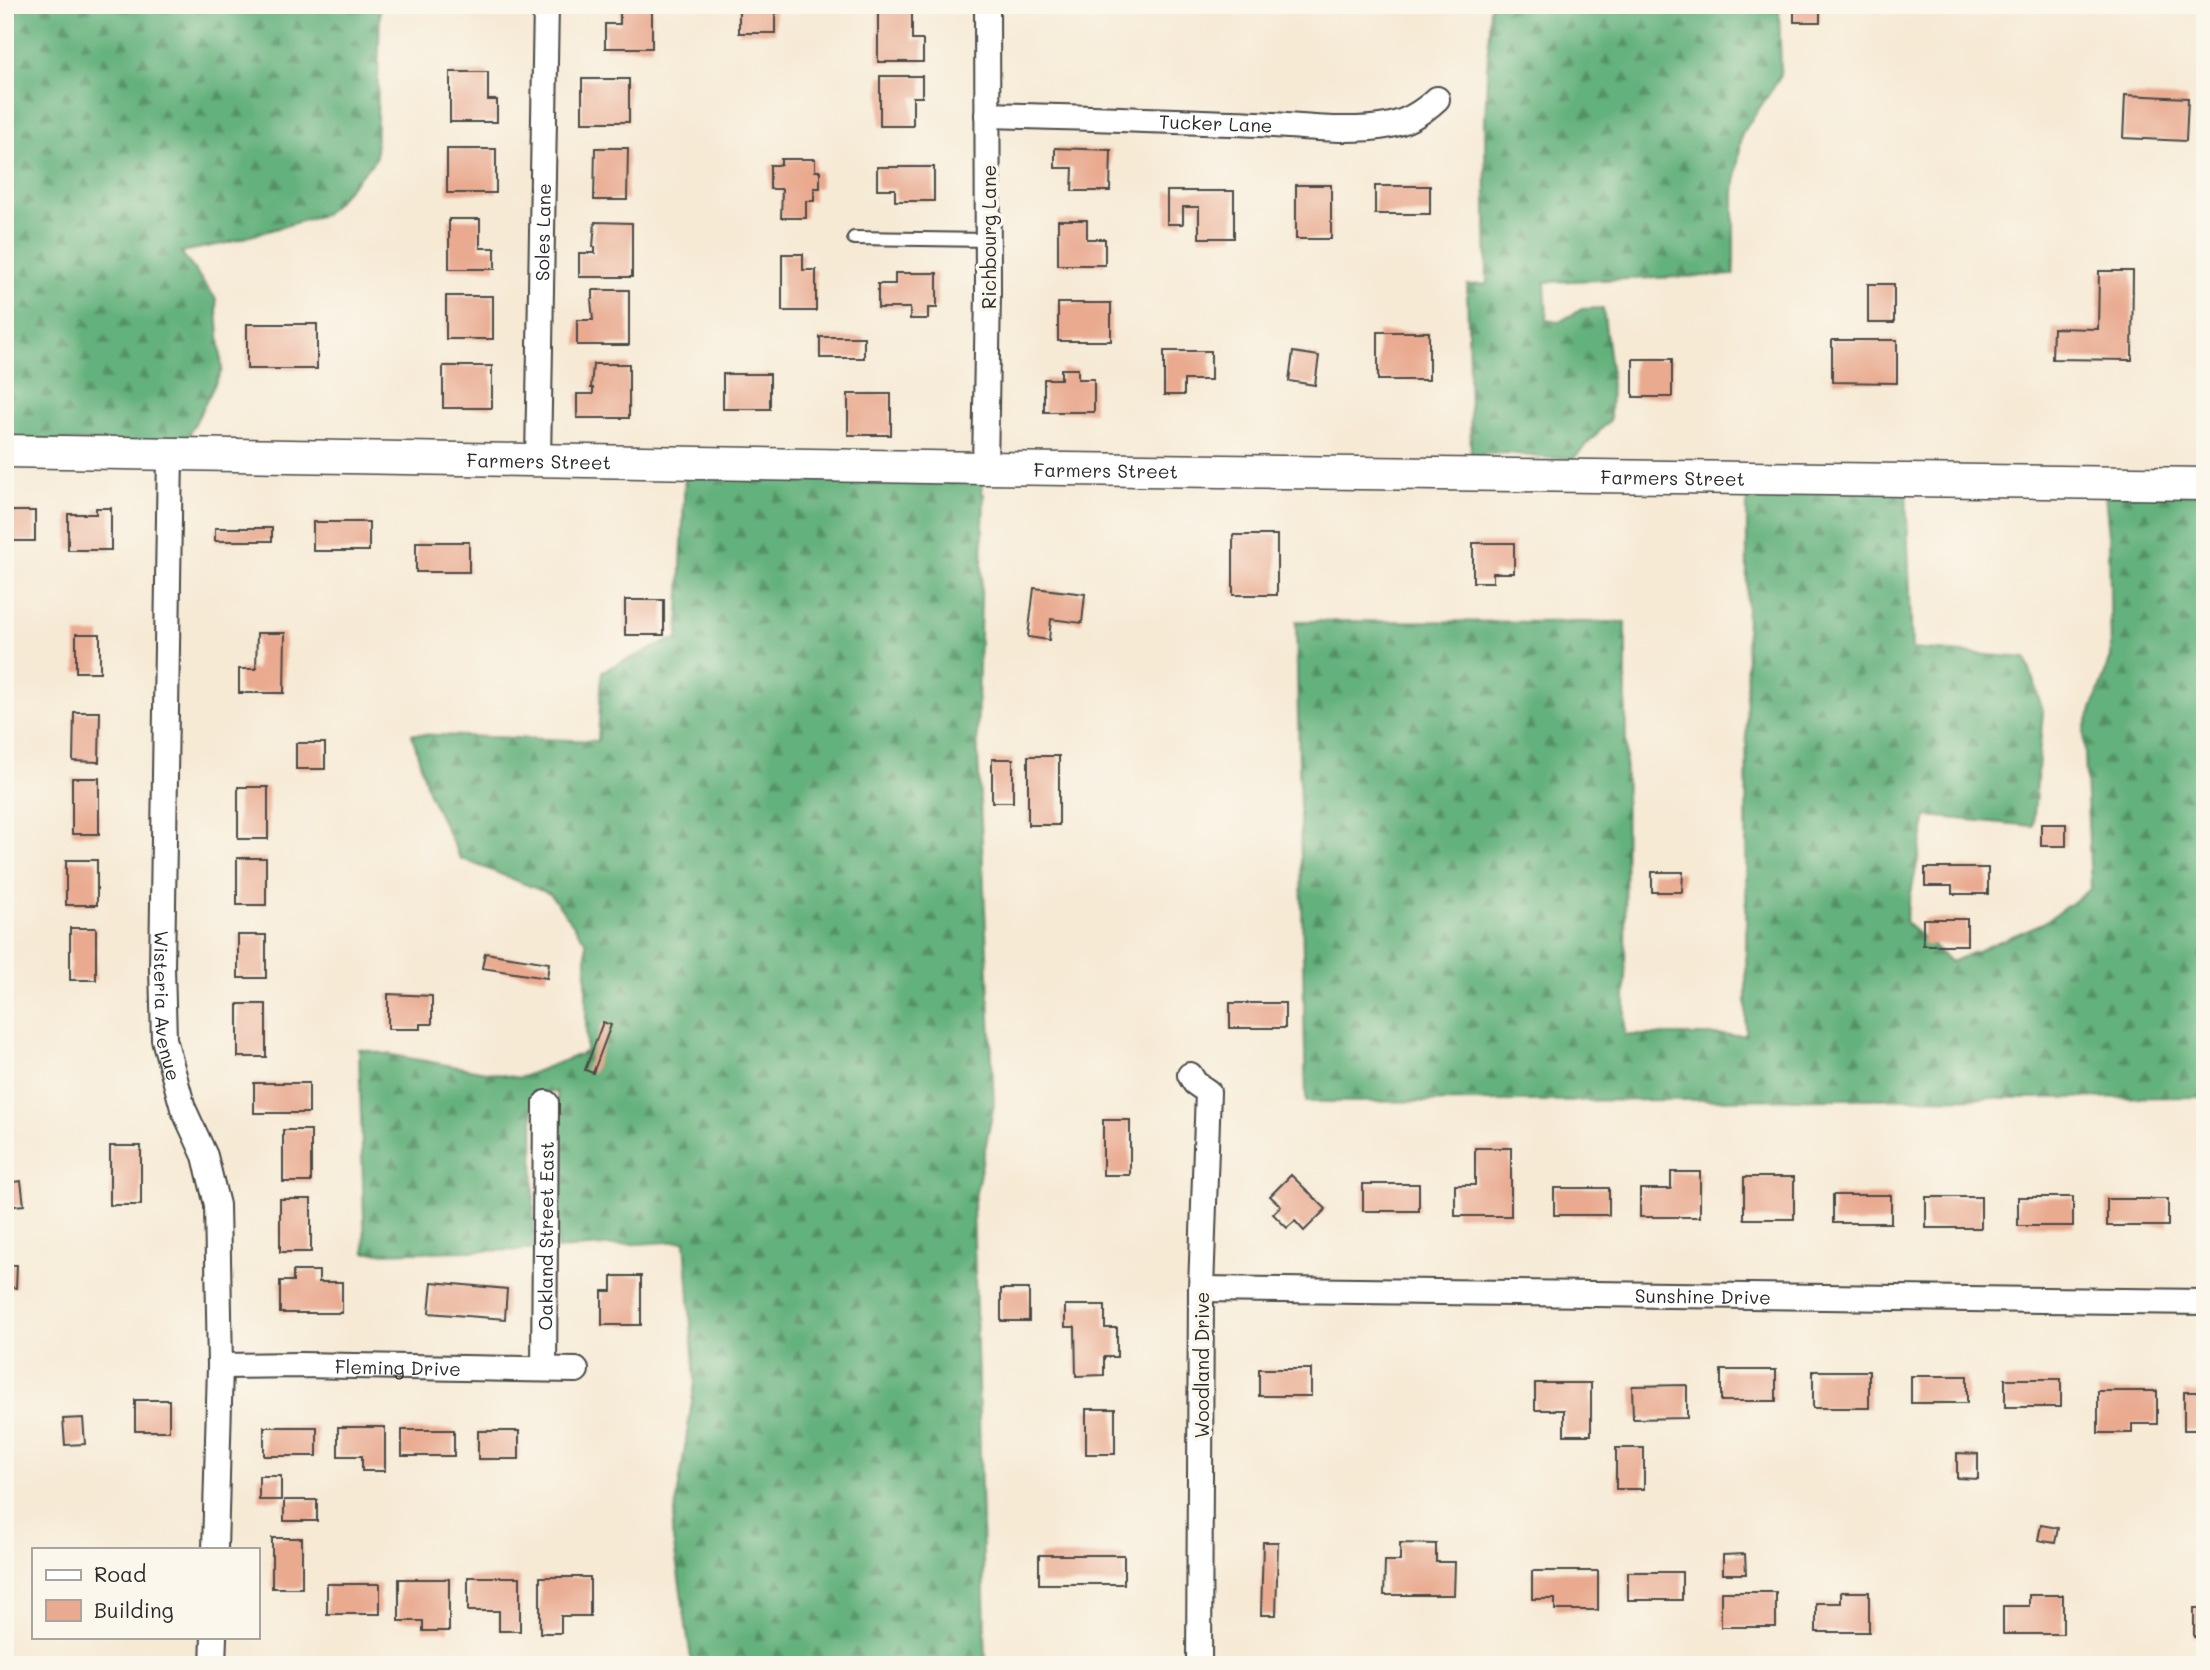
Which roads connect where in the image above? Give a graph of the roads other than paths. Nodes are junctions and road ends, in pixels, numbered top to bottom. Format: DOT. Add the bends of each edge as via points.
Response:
graph roads {
  1 [pos="546,5"];
  2 [pos="987,5"];
  3 [pos="1437,100"];
  4 [pos="987,115"];
  5 [pos="854,238"];
  6 [pos="988,240"];
  7 [pos="5,451"];
  8 [pos="170,453"];
  9 [pos="538,460"];
  10 [pos="985,468"];
  11 [pos="2205,484"];
  12 [pos="1189,1074"];
  13 [pos="545,1102"];
  14 [pos="1201,1289"];
  15 [pos="2205,1302"];
  16 [pos="220,1366"];
  17 [pos="544,1370"];
  18 [pos="576,1370"];
  19 [pos="215,1548"];
  20 [pos="214,1638"];
  21 [pos="213,1665"];
  22 [pos="1199,1665"];
  1 -- 9 [label="street, Soles Lane"];
  2 -- 4 [label="street, Richbourg Lane"];
  3 -- 4 [label="street, Tucker Lane" via="1406,120 1349,128"];
  4 -- 6 [label="street, Richbourg Lane"];
  5 -- 6 [label="lane"];
  6 -- 10 [label="street, Richbourg Lane"];
  7 -- 8 [label="street, Farmers Street"];
  8 -- 9 [label="street, Farmers Street"];
  8 -- 16 [label="street, Wisteria Avenue" via="164,1040 183,1108 214,1185"];
  9 -- 10 [label="street, Farmers Street"];
  10 -- 11 [label="street, Farmers Street"];
  12 -- 14 [label="street, Woodland Drive" via="1208,1092 1209,1102"];
  13 -- 17 [label="street, Oakland Street East"];
  14 -- 15 [label="street, Sunshine Drive"];
  14 -- 22 [label="street, Woodland Drive"];
  16 -- 17 [label="street, Fleming Drive"];
  16 -- 19 [label="street, Wisteria Avenue"];
  17 -- 18 [label="street, Fleming Drive"];
  20 -- 21 [label="street"];
}
